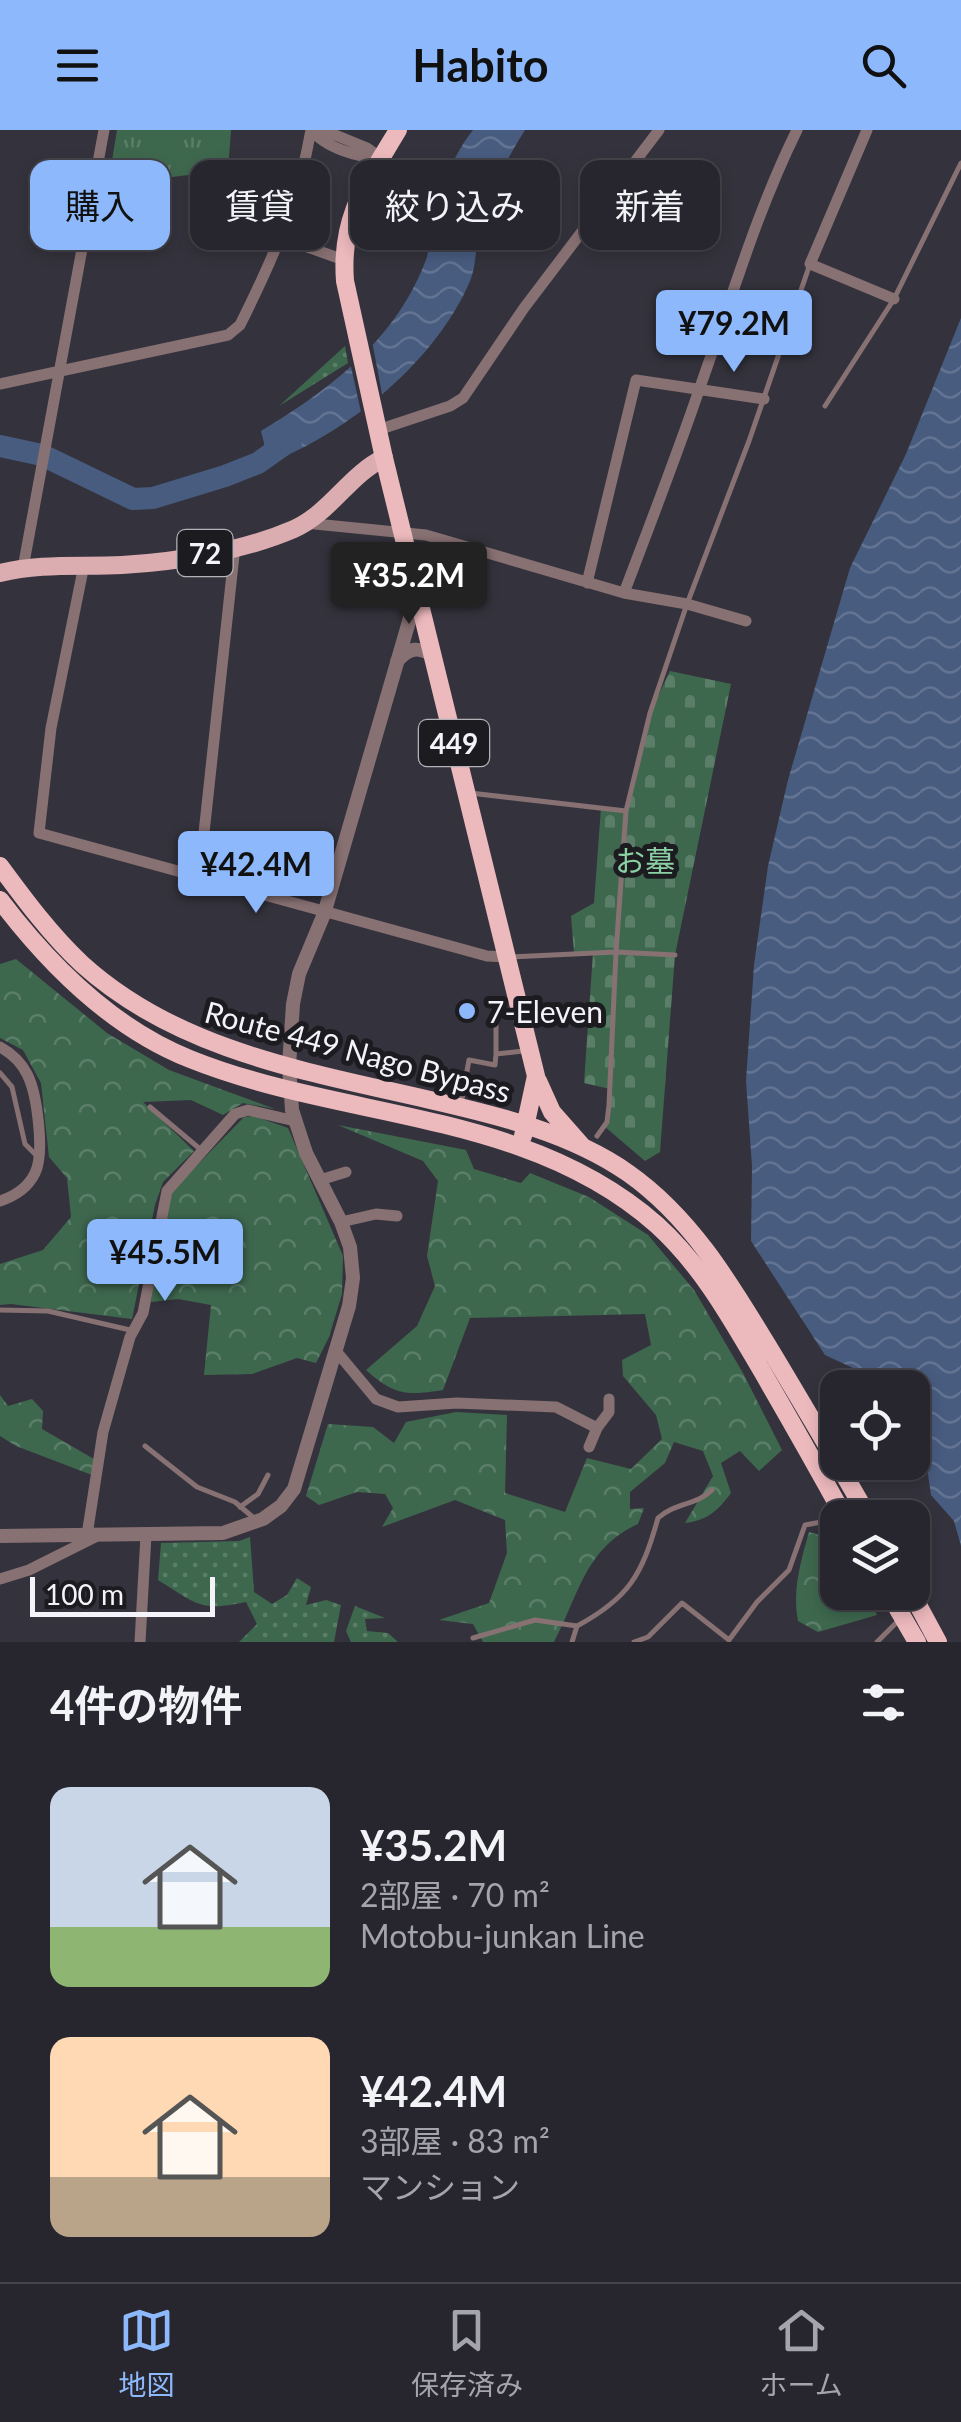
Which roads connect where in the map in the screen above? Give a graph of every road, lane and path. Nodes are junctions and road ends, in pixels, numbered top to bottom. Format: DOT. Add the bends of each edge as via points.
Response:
graph roads {
  1 [pos="104,130"];
  2 [pos="312,130"];
  3 [pos="323,130"];
  4 [pos="398,130"];
  5 [pos="659,130"];
  6 [pos="798,130"];
  7 [pos="867,130"];
  8 [pos="382,158"];
  9 [pos="306,160"];
  10 [pos="961,163"];
  11 [pos="276,250"];
  12 [pos="316,250"];
  13 [pos="344,260"];
  14 [pos="810,264"];
  15 [pos="894,299"];
  16 [pos="58,370"];
  17 [pos="0,384"];
  18 [pos="699,391"];
  19 [pos="764,399"];
  20 [pos="825,406"];
  21 [pos="378,430"];
  22 [pos="384,458"];
  23 [pos="305,523"];
  24 [pos="404,534"];
  25 [pos="235,546"];
  26 [pos="84,565"];
  27 [pos="23,568"];
  28 [pos="0,574"];
  29 [pos="587,582"];
  30 [pos="624,594"];
  31 [pos="422,602"];
  32 [pos="686,604"];
  33 [pos="746,621"];
  34 [pos="434,655"];
  35 [pos="396,662"];
  36 [pos="464,792"];
  37 [pos="626,811"];
  38 [pos="0,866"];
  39 [pos="199,878"];
  40 [pos="0,900"];
  41 [pos="324,914"];
  42 [pos="616,952"];
  43 [pos="675,954"];
  44 [pos="507,957"];
  45 [pos="496,1013"];
  46 [pos="0,1046"];
  47 [pos="530,1050"];
  48 [pos="496,1054"];
  49 [pos="288,1066"];
  50 [pos="0,1073"];
  51 [pos="536,1076"];
  52 [pos="290,1088"];
  53 [pos="150,1107"];
  54 [pos="460,1107"];
  55 [pos="295,1121"];
  56 [pos="527,1126"];
  57 [pos="591,1143"];
  58 [pos="519,1145"];
  59 [pos="202,1151"];
  60 [pos="40,1159"];
  61 [pos="346,1172"];
  62 [pos="320,1180"];
  63 [pos="0,1202"];
  64 [pos="397,1216"];
  65 [pos="342,1222"];
  66 [pos="0,1310"];
  67 [pos="133,1330"];
  68 [pos="336,1350"];
  69 [pos="609,1399"];
  70 [pos="597,1428"];
  71 [pos="145,1446"];
  72 [pos="588,1447"];
  73 [pos="268,1476"];
  74 [pos="712,1490"];
  75 [pos="832,1500"];
  76 [pos="858,1500"];
  77 [pos="240,1507"];
  78 [pos="258,1521"];
  79 [pos="820,1522"];
  80 [pos="146,1534"];
  81 [pos="93,1535"];
  82 [pos="0,1536"];
  83 [pos="0,1578"];
  84 [pos="898,1610"];
  85 [pos="921,1610"];
  86 [pos="902,1617"];
  87 [pos="577,1626"];
  88 [pos="473,1638"];
  89 [pos="730,1641"];
  90 [pos="140,1642"];
  91 [pos="572,1642"];
  92 [pos="634,1642"];
  93 [pos="878,1642"];
  94 [pos="917,1642"];
  95 [pos="938,1642"];
  1 -- 16 [label="street"];
  2 -- 8 [label="street" via="364,158"];
  2 -- 9 [label="street"];
  3 -- 8 [label="street"];
  4 -- 8 [label="highway, 449"];
  5 -- 21 [label="street" via="463,398"];
  6 -- 18 [label="street" via="771,184"];
  7 -- 14 [label="street"];
  8 -- 13 [label="highway, 449" via="351,214"];
  10 -- 15 [label="lane"];
  11 -- 16 [label="street" via="240,324 228,335"];
  12 -- 13 [label="street"];
  13 -- 21 [label="highway, 449"];
  14 -- 15 [label="street"];
  14 -- 19 [label="lane"];
  15 -- 20 [label="lane"];
  16 -- 17 [label="street"];
  16 -- 27 [label="street"];
  18 -- 19 [label="street"];
  18 -- 29 [label="street" via="636,380"];
  18 -- 30 [label="street"];
  19 -- 32 [label="lane"];
  21 -- 22 [label="highway, 449"];
  22 -- 23 [label="main road, 72"];
  22 -- 24 [label="highway, 449"];
  23 -- 24 [label="street"];
  23 -- 25 [label="main road, 72"];
  24 -- 29 [label="street"];
  24 -- 31 [label="highway, 449"];
  25 -- 26 [label="main road, 72" via="154,562"];
  25 -- 39 [label="street"];
  26 -- 27 [label="main road, 72"];
  26 -- 39 [label="street" via="51,728 39,833"];
  27 -- 28 [label="main road, 72"];
  29 -- 30 [label="street"];
  30 -- 32 [label="street"];
  31 -- 34 [label="highway, 449"];
  31 -- 35 [label="street"];
  32 -- 33 [label="street"];
  32 -- 37 [label="lane"];
  34 -- 35 [label="street" via="414,648"];
  34 -- 36 [label="highway, 449"];
  35 -- 41 [label="street"];
  36 -- 37 [label="lane"];
  36 -- 44 [label="highway, 449"];
  37 -- 42 [label="lane"];
  38 -- 49 [label="highway, Route 449 Nago Bypass" via="56,937 119,994 184,1032"];
  39 -- 41 [label="street"];
  40 -- 52 [label="highway, Route 449 Nago Bypass" via="106,1011 189,1058"];
  41 -- 44 [label="street"];
  41 -- 49 [label="street" via="299,974"];
  42 -- 43 [label="lane"];
  42 -- 44 [label="lane"];
  42 -- 57 [label="lane" via="610,1105"];
  44 -- 47 [label="highway, 449"];
  45 -- 48 [label="lane"];
  46 -- 60 [label="street" via="28,1075"];
  47 -- 48 [label="lane"];
  47 -- 51 [label="highway, 449"];
  48 -- 54 [label="lane" via="495,1066 469,1060"];
  49 -- 52 [label="street"];
  49 -- 54 [label="highway, Route 449 Nago Bypass"];
  50 -- 60 [label="lane" via="12,1088 25,1144"];
  51 -- 56 [label="highway, 449"];
  51 -- 57 [label="highway" via="552,1112"];
  52 -- 55 [label="street"];
  52 -- 58 [label="highway, Route 449 Nago Bypass"];
  53 -- 59 [label="lane"];
  54 -- 56 [label="highway, Route 449 Nago Bypass"];
  55 -- 59 [label="street" via="248,1110 235,1114"];
  55 -- 62 [label="street"];
  56 -- 57 [label="highway, Route 449 Nago Bypass"];
  56 -- 58 [label="highway, 449"];
  57 -- 76 [label="highway" via="670,1208 706,1249"];
  58 -- 75 [label="highway, Route 449 Nago Bypass" via="598,1181 692,1260"];
  59 -- 67 [label="street" via="166,1191 143,1313"];
  60 -- 63 [label="street" via="25,1188"];
  61 -- 62 [label="street"];
  62 -- 65 [label="street"];
  64 -- 65 [label="street"];
  65 -- 68 [label="street" via="353,1278"];
  66 -- 67 [label="lane" via="48,1311"];
  67 -- 81 [label="street" via="103,1432"];
  68 -- 70 [label="street" via="376,1399 398,1407 556,1408"];
  68 -- 78 [label="street" via="294,1489"];
  69 -- 70 [label="street"];
  70 -- 72 [label="street"];
  71 -- 77 [label="lane" via="197,1487"];
  73 -- 77 [label="lane"];
  74 -- 87 [label="lane" via="658,1518 640,1572 610,1608"];
  77 -- 78 [label="lane"];
  78 -- 80 [label="street" via="223,1533"];
  79 -- 89 [label="lane" via="805,1525 788,1570"];
  80 -- 81 [label="street"];
  80 -- 90 [label="street"];
  81 -- 82 [label="street"];
  81 -- 83 [label="street"];
  84 -- 86 [label="highway"];
  85 -- 95 [label="highway"];
  86 -- 93 [label="lane"];
  86 -- 94 [label="highway"];
  87 -- 88 [label="lane" via="535,1620"];
  87 -- 91 [label="lane"];
  89 -- 92 [label="lane" via="682,1603"];
}
